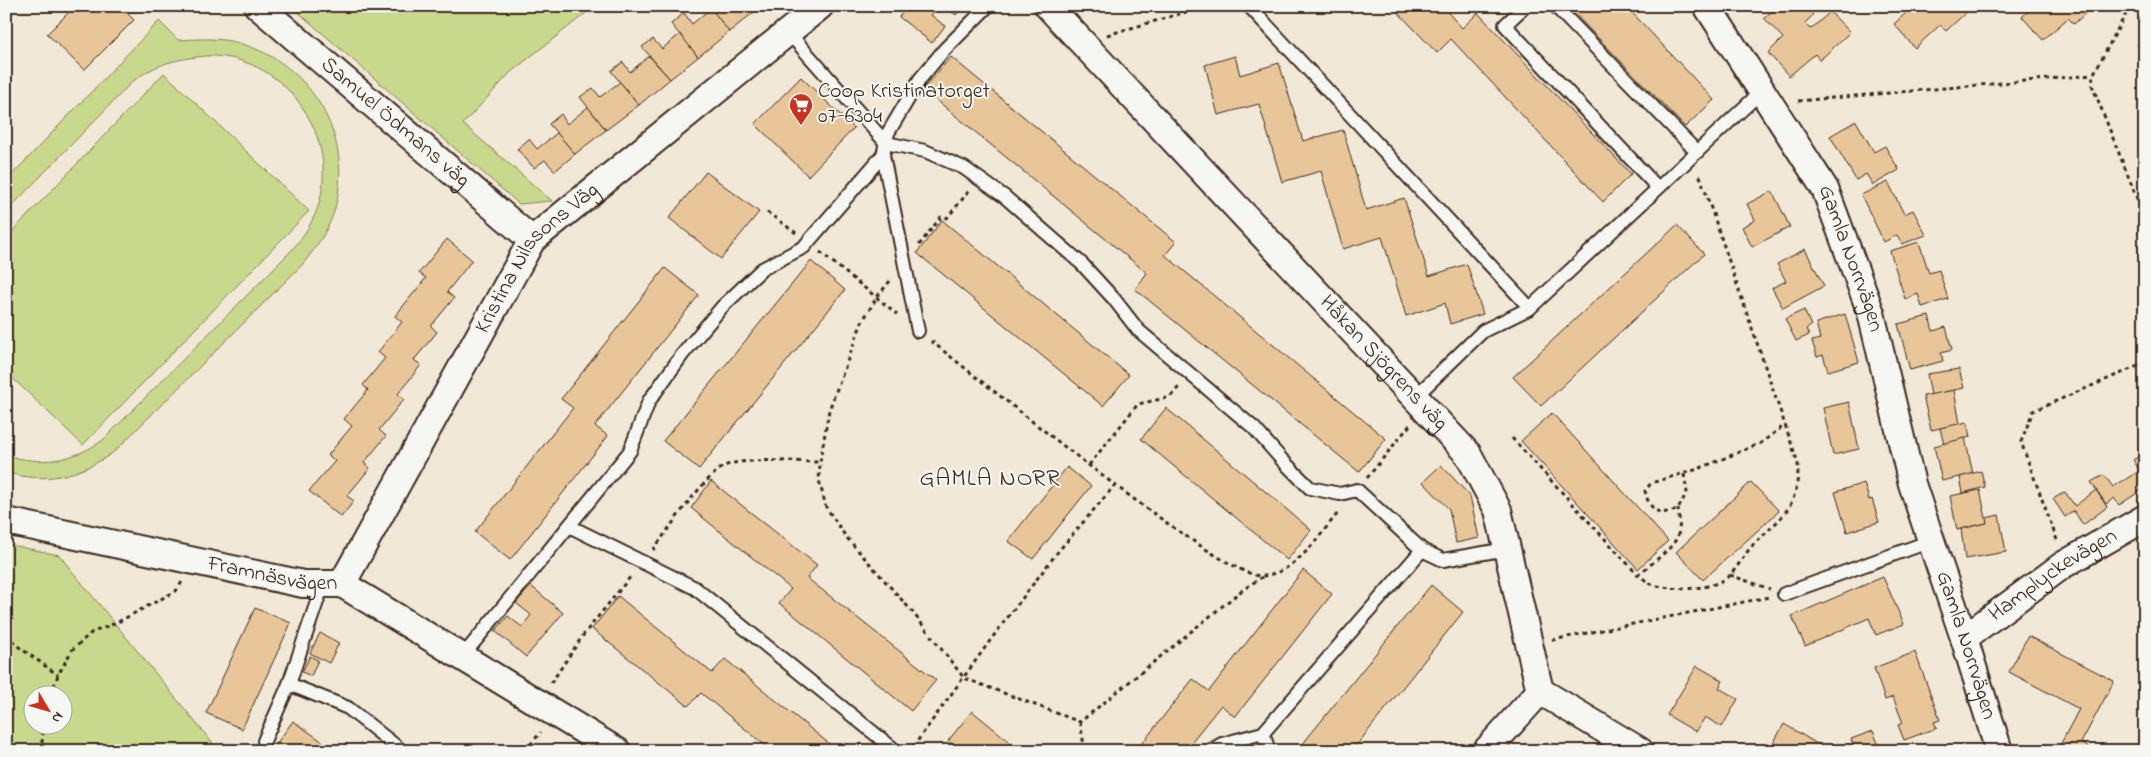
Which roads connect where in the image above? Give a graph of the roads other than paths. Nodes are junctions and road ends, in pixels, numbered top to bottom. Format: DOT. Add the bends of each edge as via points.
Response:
graph roads {
  1 [pos="258,6"];
  2 [pos="820,6"];
  3 [pos="988,6"];
  4 [pos="1048,6"];
  5 [pos="1249,6"];
  6 [pos="1525,6"];
  7 [pos="1555,6"];
  8 [pos="1707,6"];
  9 [pos="788,32"];
  10 [pos="1766,98"];
  11 [pos="884,149"];
  12 [pos="1694,154"];
  13 [pos="1658,188"];
  14 [pos="532,240"];
  15 [pos="1530,308"];
  16 [pos="918,331"];
  17 [pos="1420,402"];
  18 [pos="2145,518"];
  19 [pos="6,521"];
  20 [pos="569,526"];
  21 [pos="1931,541"];
  22 [pos="1507,549"];
  23 [pos="1422,550"];
  24 [pos="332,584"];
  25 [pos="1784,594"];
  26 [pos="1964,638"];
  27 [pos="462,657"];
  28 [pos="289,684"];
  29 [pos="1540,691"];
  30 [pos="1262,733"];
  31 [pos="264,741"];
  32 [pos="402,751"];
  33 [pos="617,751"];
  34 [pos="896,751"];
  35 [pos="1210,751"];
  36 [pos="1269,751"];
  37 [pos="1486,751"];
  38 [pos="1640,751"];
  39 [pos="2000,751"];
  1 -- 14 [label="street, Samuel Ödmans väg"];
  2 -- 9 [label="street, Kristina Nilssons Väg"];
  3 -- 11 [label="lane" via="920,79 888,133"];
  4 -- 17 [label="street, Håkan Sjögrens väg"];
  5 -- 15 [label="lane"];
  6 -- 13 [label="lane" via="1505,25"];
  7 -- 12 [label="lane"];
  8 -- 10 [label="street, Gamla Norrvägen"];
  9 -- 11 [label="lane"];
  9 -- 14 [label="street, Kristina Nilssons Väg"];
  10 -- 12 [label="lane"];
  10 -- 21 [label="street, Gamla Norrvägen" via="1825,189 1867,304 1912,484"];
  11 -- 16 [label="lane"];
  11 -- 20 [label="lane" via="804,247 762,269 722,307 649,401 630,451"];
  11 -- 23 [label="lane" via="925,151 964,168 1005,197 1082,264 1138,330 1254,428 1310,488 1340,494 1356,490"];
  12 -- 13 [label="lane"];
  13 -- 15 [label="lane"];
  14 -- 24 [label="street, Kristina Nilssons Väg"];
  15 -- 17 [label="lane" via="1483,331"];
  17 -- 22 [label="street, Håkan Sjögrens väg" via="1468,454 1498,510"];
  18 -- 26 [label="street, Hamplyckevägen" via="2063,565"];
  19 -- 24 [label="street, Framnäsvägen" via="303,584"];
  20 -- 27 [label="lane"];
  20 -- 34 [label="lane" via="695,588"];
  21 -- 25 [label="lane, Gamla Norrvägen"];
  21 -- 26 [label="street, Gamla Norrvägen"];
  22 -- 23 [label="lane" via="1443,560"];
  22 -- 29 [label="street, Håkan Sjögrens väg"];
  23 -- 30 [label="lane"];
  24 -- 27 [label="street, Framnäsvägen"];
  24 -- 28 [label="lane"];
  26 -- 39 [label="street, Gamla Norrvägen"];
  27 -- 33 [label="street, Framnäsvägen"];
  28 -- 31 [label="lane"];
  28 -- 32 [label="lane" via="348,708"];
  29 -- 37 [label="street"];
  29 -- 38 [label="street"];
  30 -- 35 [label="lane" via="1222,744"];
  30 -- 36 [label="lane"];
}
